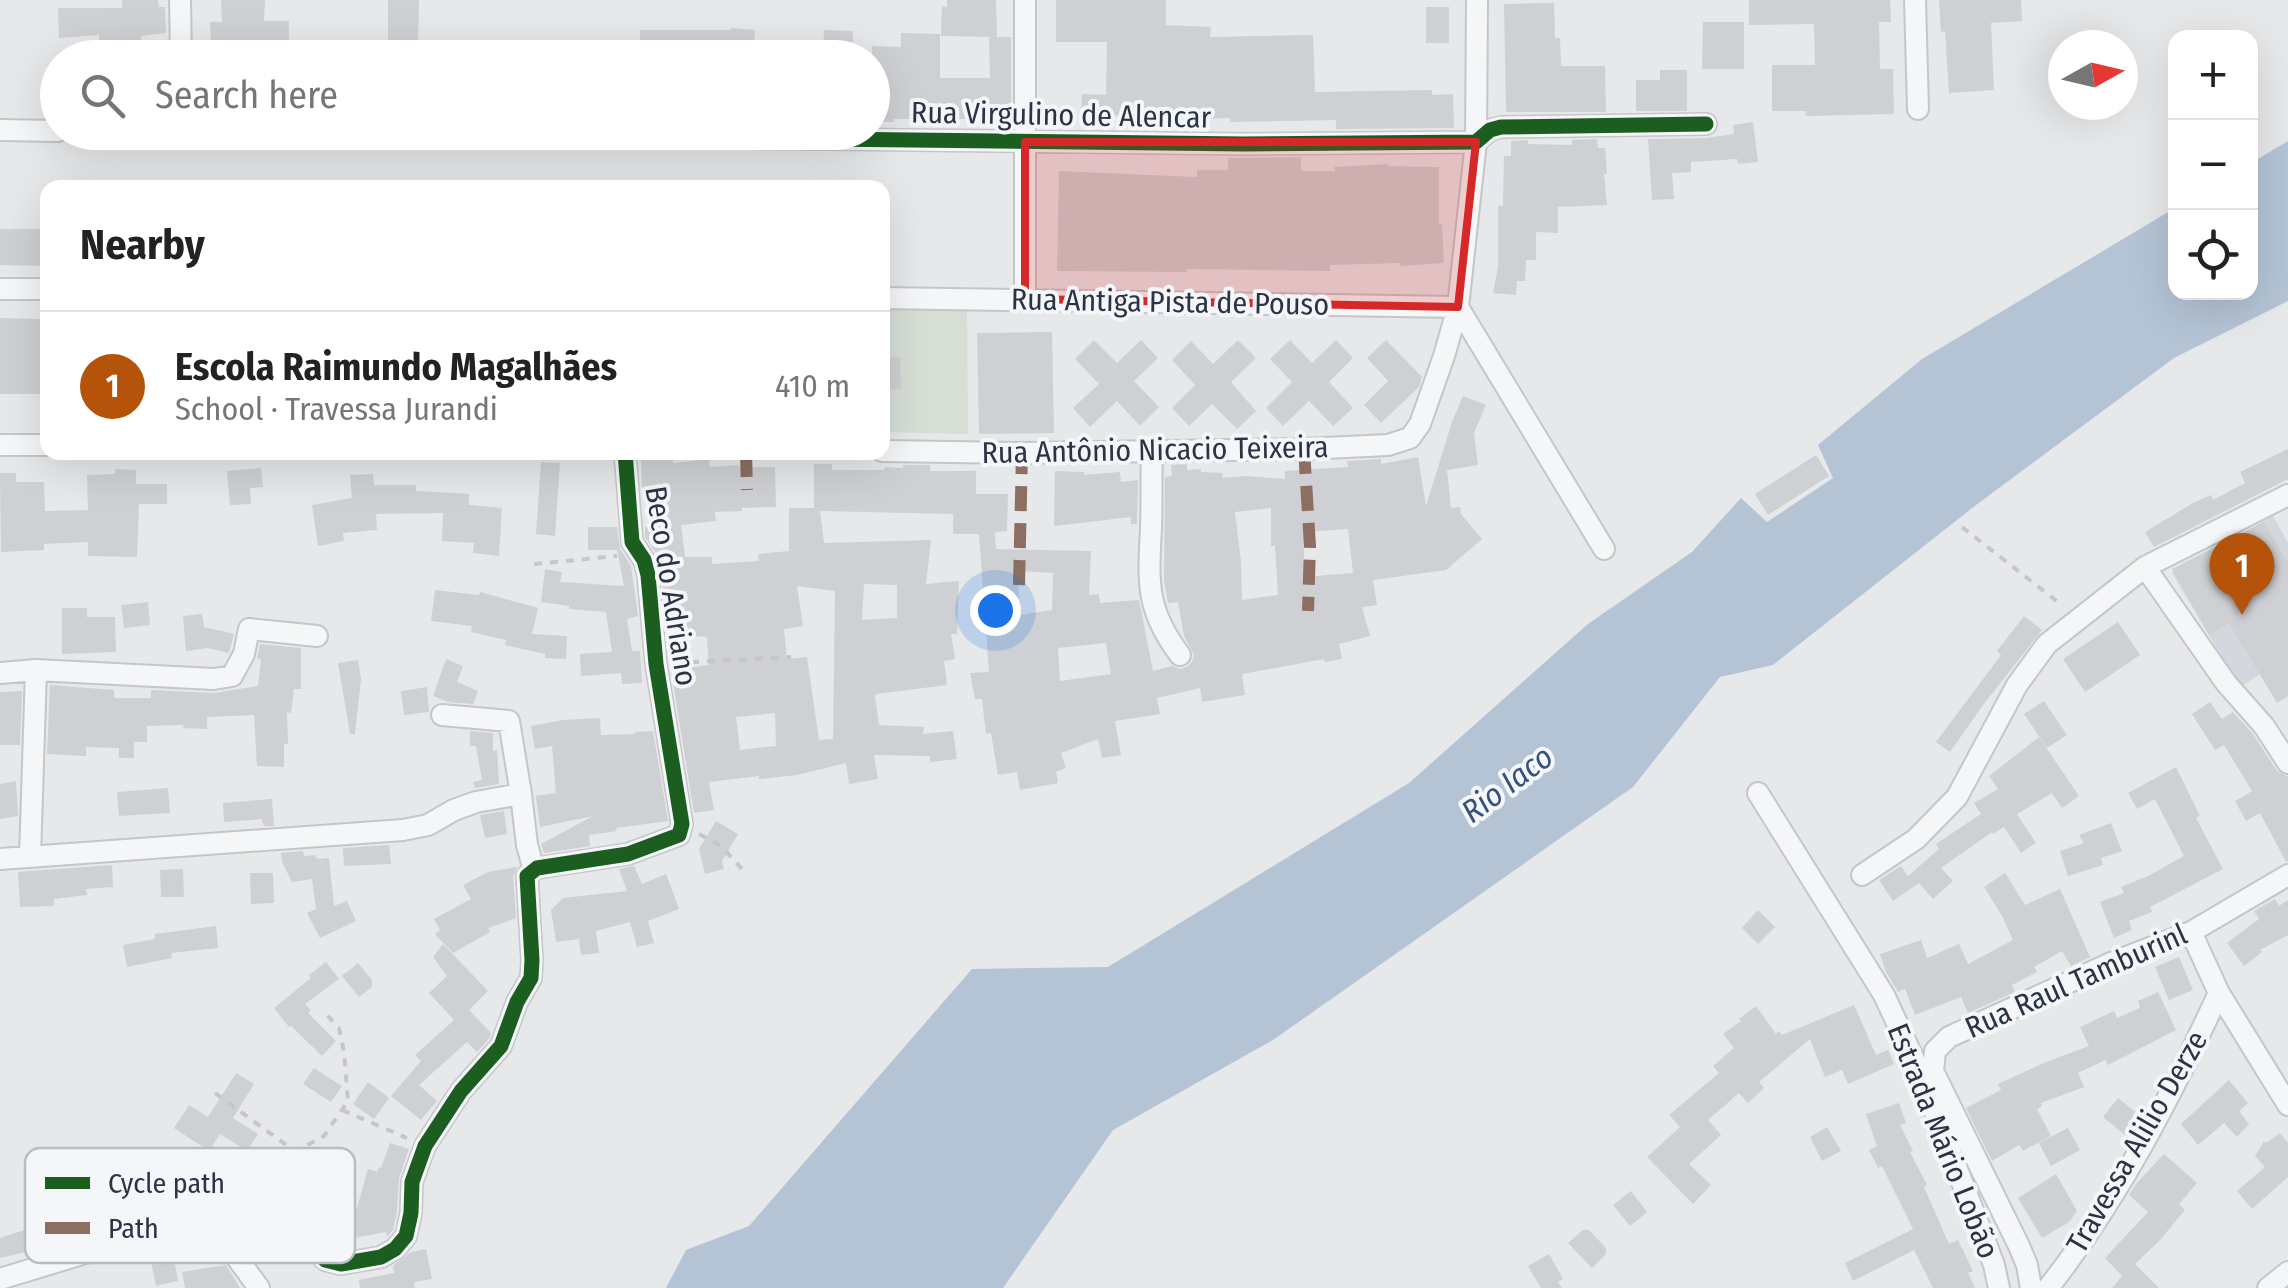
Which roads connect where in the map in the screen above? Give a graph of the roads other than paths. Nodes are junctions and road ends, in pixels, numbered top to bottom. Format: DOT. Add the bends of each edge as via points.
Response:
graph roads {
  1 [pos="180,0"];
  2 [pos="1025,0"];
  3 [pos="1477,0"];
  4 [pos="1914,0"];
  5 [pos="181,40"];
  6 [pos="1918,109"];
  7 [pos="1706,124"];
  8 [pos="0,130"];
  9 [pos="40,131"];
  10 [pos="890,140"];
  11 [pos="1024,142"];
  12 [pos="1476,142"];
  13 [pos="0,289"];
  14 [pos="40,289"];
  15 [pos="890,298"];
  16 [pos="1025,299"];
  17 [pos="1458,307"];
  18 [pos="0,444"];
  19 [pos="40,445"];
  20 [pos="890,451"];
  21 [pos="1152,451"];
  22 [pos="625,460"];
  23 [pos="2288,495"];
  24 [pos="1604,549"];
  25 [pos="2145,567"];
  26 [pos="316,636"];
  27 [pos="1180,655"];
  28 [pos="36,670"];
  29 [pos="0,673"];
  30 [pos="442,715"];
  31 [pos="2288,763"];
  32 [pos="1758,793"];
  33 [pos="521,794"];
  34 [pos="30,857"];
  35 [pos="0,859"];
  36 [pos="534,870"];
  37 [pos="2288,875"];
  38 [pos="1862,876"];
  39 [pos="2191,932"];
  40 [pos="2220,993"];
  41 [pos="2288,1106"];
  42 [pos="355,1262"];
  43 [pos="53,1263"];
  44 [pos="240,1263"];
  45 [pos="2288,1272"];
  46 [pos="0,1279"];
  47 [pos="258,1288"];
  48 [pos="1998,1288"];
  49 [pos="2031,1288"];
  50 [pos="2048,1288"];
  51 [pos="2268,1288"];
  1 -- 5 [label="street"];
  2 -- 11 [label="street"];
  3 -- 12 [label="street"];
  4 -- 6 [label="street"];
  7 -- 12 [label="street, Rua Virgulino de Alencar" via="1501,127"];
  8 -- 9 [label="street"];
  10 -- 11 [label="street, Rua Virgulino de Alencar"];
  11 -- 12 [label="street, Rua Virgulino de Alencar"];
  11 -- 16 [label="street"];
  12 -- 17 [label="street"];
  13 -- 14 [label="street"];
  15 -- 16 [label="street, Rua Antiga Pista de Pouso"];
  16 -- 17 [label="street, Rua Antiga Pista de Pouso"];
  17 -- 21 [label="street, Rua Antônio Nicacio Teixeira" via="1410,438 1388,445"];
  17 -- 24 [label="street"];
  18 -- 19 [label="street"];
  20 -- 21 [label="street, Rua Antônio Nicacio Teixeira"];
  21 -- 27 [label="street" via="1150,592"];
  22 -- 36 [label="street, Beco do Adriano" via="632,542 648,575 682,824 679,835 628,854"];
  23 -- 25 [label="street"];
  25 -- 31 [label="street"];
  25 -- 38 [label="street" via="2047,644 2000,714 1957,797 1916,839"];
  26 -- 28 [label="street" via="249,628 232,676 214,680"];
  28 -- 29 [label="street"];
  28 -- 34 [label="street"];
  30 -- 33 [label="street" via="509,720"];
  32 -- 48 [label="street, Estrada Mário Lobão" via="1884,995"];
  33 -- 34 [label="street" via="476,802 404,830"];
  33 -- 36 [label="street"];
  34 -- 35 [label="street"];
  36 -- 42 [label="street" via="526,876 531,978 501,1046 425,1146 412,1182 406,1236 380,1258"];
  37 -- 39 [label="street, Rua Raul Tamburinl"];
  39 -- 40 [label="street"];
  39 -- 49 [label="street, Rua Raul Tamburinl" via="1948,1037 1935,1050 1932,1071 2019,1246"];
  40 -- 41 [label="street"];
  40 -- 50 [label="street, Travessa Alilio Derze" via="2145,1140"];
  43 -- 46 [label="street"];
  44 -- 47 [label="street"];
  45 -- 51 [label="street"];
}
